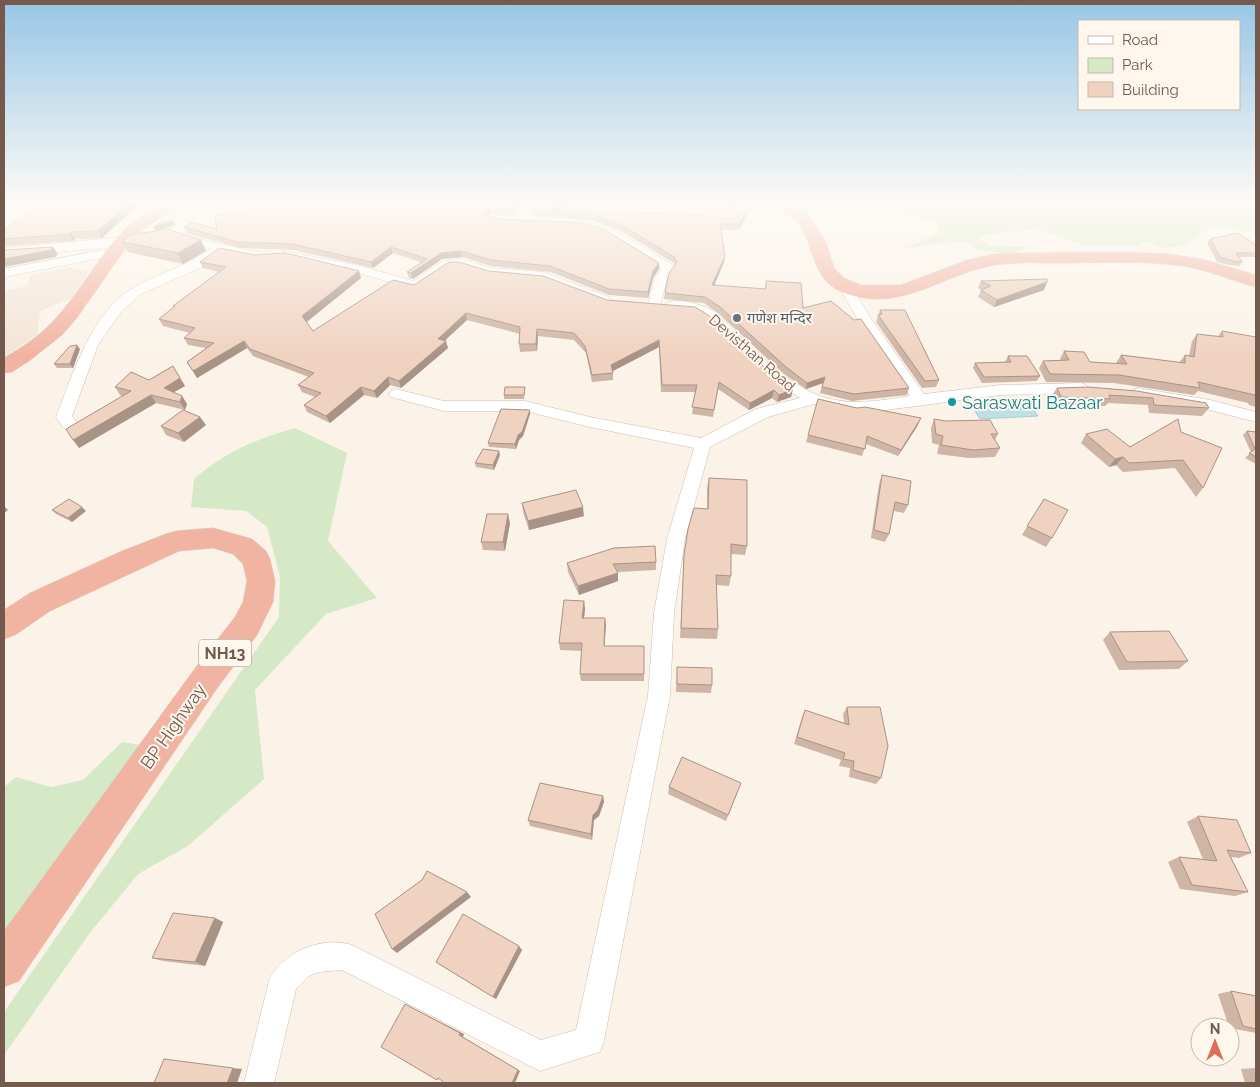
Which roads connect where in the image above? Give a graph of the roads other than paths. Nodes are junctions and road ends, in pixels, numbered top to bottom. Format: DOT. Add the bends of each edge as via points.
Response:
graph roads {
  1 [pos="89,254"];
  2 [pos="110,254"];
  3 [pos="213,254"];
  4 [pos="247,254"];
  5 [pos="646,254"];
  6 [pos="822,254"];
  7 [pos="4,273"];
  8 [pos="1256,281"];
  9 [pos="846,288"];
  10 [pos="616,302"];
  11 [pos="640,303"];
  12 [pos="655,304"];
  13 [pos="4,367"];
  14 [pos="1096,389"];
  15 [pos="1124,391"];
  16 [pos="396,394"];
  17 [pos="812,400"];
  18 [pos="920,400"];
  19 [pos="1256,417"];
  20 [pos="72,427"];
  21 [pos="703,444"];
  22 [pos="4,626"];
  23 [pos="4,966"];
  24 [pos="259,1083"];
  1 -- 7 [label="street"];
  2 -- 13 [label="highway" via="69,315 46,339"];
  3 -- 20 [label="street" via="198,264 136,291 116,309 91,345 64,417"];
  4 -- 10 [label="street" via="291,255 415,286 447,264 462,263 490,272 540,275"];
  5 -- 12 [label="street" via="669,268 661,278"];
  6 -- 9 [label="highway" via="825,268"];
  8 -- 9 [label="highway" via="1210,267 1142,257 1018,258 986,261 902,291"];
  9 -- 18 [label="street" via="862,317"];
  11 -- 12 [label="street, Devisthan Road"];
  12 -- 17 [label="street, Devisthan Road" via="698,308 778,378"];
  14 -- 18 [label="street, Devisthan Road" via="970,393"];
  15 -- 19 [label="street" via="1170,397"];
  16 -- 21 [label="street" via="444,406 525,406"];
  17 -- 18 [label="street, Devisthan Road" via="855,408"];
  17 -- 21 [label="street" via="762,413"];
  21 -- 24 [label="street" via="676,539 664,613 659,696 589,1041 540,1056 344,956 319,958 299,966 283,981"];
  22 -- 23 [label="highway, BP Highway / NH13" via="40,602 176,541 213,538 242,546 256,559 261,581 258,602 246,626"];
}
